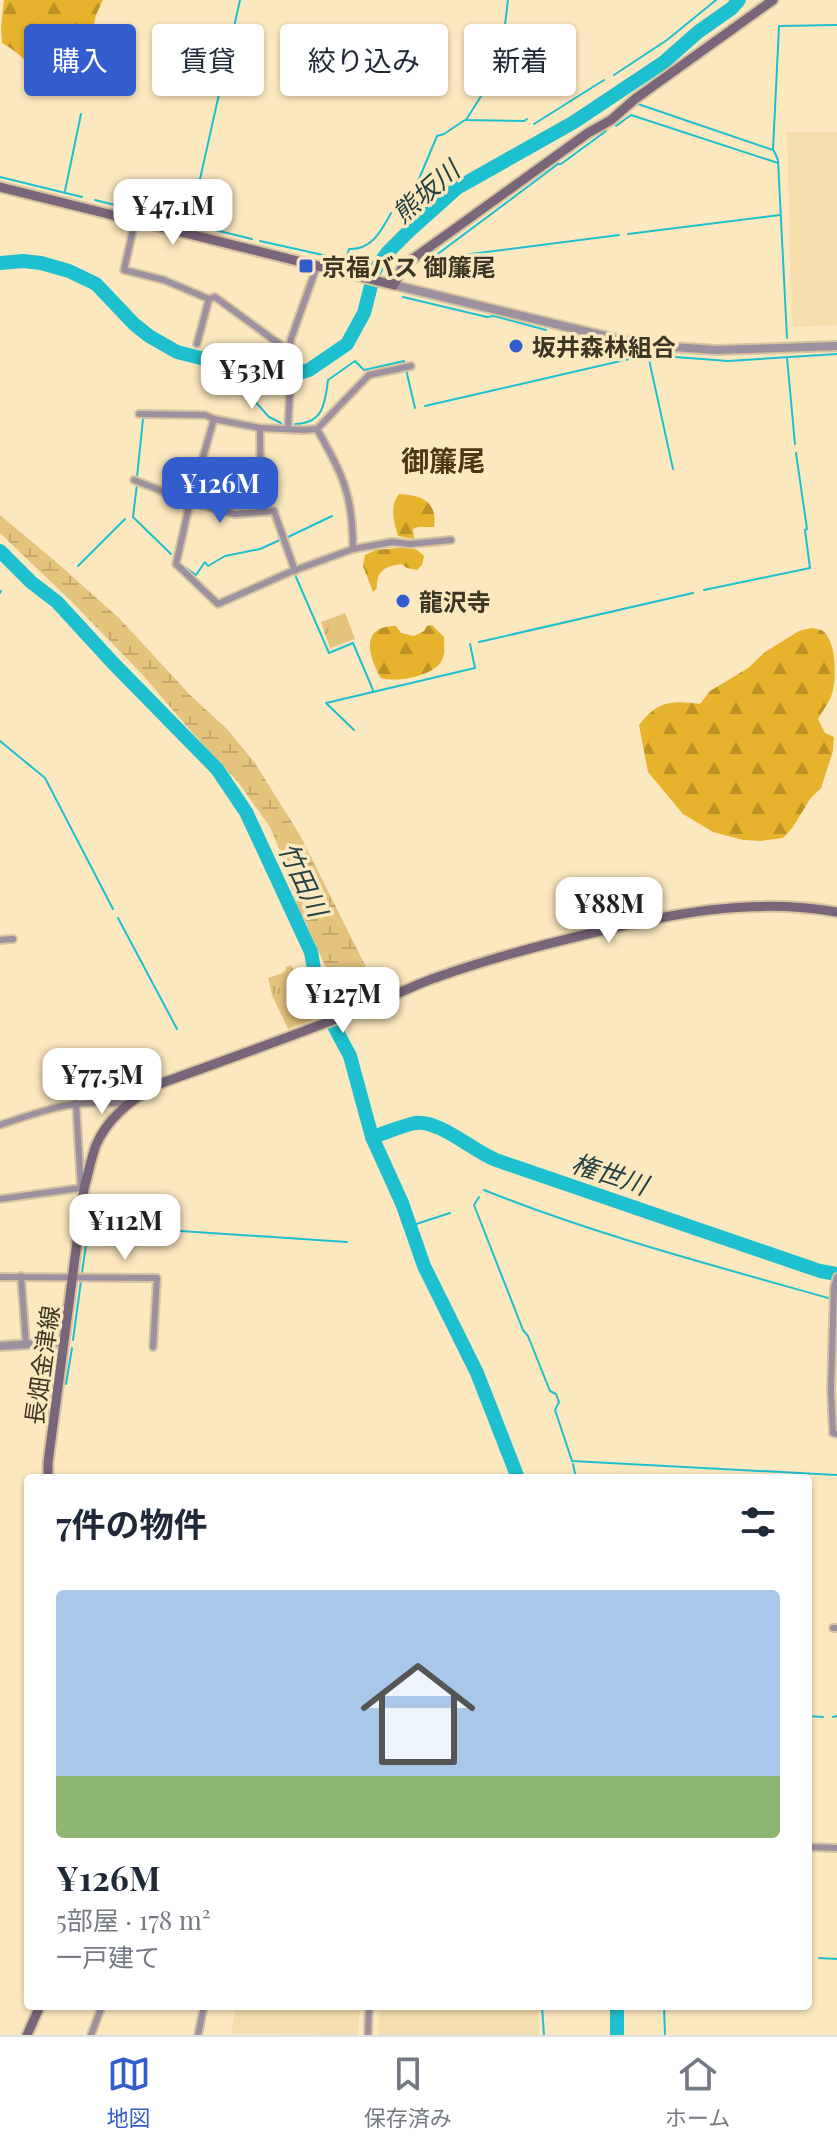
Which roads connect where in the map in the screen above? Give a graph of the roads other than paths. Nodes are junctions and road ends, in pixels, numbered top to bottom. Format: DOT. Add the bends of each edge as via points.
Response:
graph roads {
  1 [pos="773,0"];
  2 [pos="0,187"];
  3 [pos="135,221"];
  4 [pos="317,266"];
  5 [pos="394,285"];
  6 [pos="209,299"];
  7 [pos="197,344"];
  8 [pos="837,346"];
  9 [pos="289,351"];
  10 [pos="411,366"];
  11 [pos="139,414"];
  12 [pos="214,419"];
  13 [pos="260,428"];
  14 [pos="288,428"];
  15 [pos="317,429"];
  16 [pos="134,480"];
  17 [pos="190,502"];
  18 [pos="261,511"];
  19 [pos="451,540"];
  20 [pos="353,549"];
  21 [pos="295,571"];
  22 [pos="837,912"];
  23 [pos="13,939"];
  24 [pos="0,940"];
  25 [pos="76,1103"];
  26 [pos="127,1104"];
  27 [pos="0,1125"];
  28 [pos="82,1188"];
  29 [pos="0,1199"];
  30 [pos="21,1276"];
  31 [pos="74,1276"];
  32 [pos="0,1277"];
  33 [pos="837,1277"];
  34 [pos="64,1342"];
  35 [pos="26,1344"];
  36 [pos="0,1346"];
  37 [pos="153,1347"];
  38 [pos="837,1434"];
  39 [pos="48,1474"];
  40 [pos="812,1847"];
  41 [pos="837,1850"];
  42 [pos="38,2010"];
  43 [pos="100,2010"];
  44 [pos="203,2010"];
  45 [pos="369,2010"];
  46 [pos="27,2035"];
  47 [pos="91,2035"];
  48 [pos="198,2035"];
  49 [pos="368,2035"];
  1 -- 5 [label="main road" via="403,266"];
  2 -- 3 [label="main road"];
  3 -- 4 [label="main road"];
  3 -- 6 [label="street" via="124,270"];
  4 -- 5 [label="main road"];
  4 -- 9 [label="street"];
  5 -- 8 [label="street" via="642,345 717,350"];
  6 -- 7 [label="street"];
  6 -- 9 [label="street" via="215,297"];
  9 -- 14 [label="street"];
  10 -- 15 [label="street" via="369,375"];
  11 -- 12 [label="street"];
  12 -- 13 [label="street"];
  12 -- 17 [label="street"];
  13 -- 14 [label="street"];
  13 -- 18 [label="street"];
  14 -- 15 [label="street"];
  15 -- 20 [label="street" via="346,485"];
  16 -- 17 [label="street"];
  17 -- 18 [label="street" via="235,514"];
  17 -- 21 [label="street" via="176,564 218,604"];
  18 -- 21 [label="street" via="274,511"];
  19 -- 20 [label="street"];
  20 -- 21 [label="street"];
  22 -- 26 [label="main road, 長畑金津線" via="761,906 695,911 501,956 159,1084"];
  23 -- 24 [label="street"];
  25 -- 26 [label="street"];
  25 -- 27 [label="street"];
  25 -- 28 [label="street"];
  26 -- 28 [label="main road, 長畑金津線" via="96,1145"];
  28 -- 29 [label="street"];
  28 -- 31 [label="main road, 長畑金津線"];
  30 -- 31 [label="street"];
  30 -- 32 [label="street"];
  30 -- 35 [label="street"];
  31 -- 34 [label="main road, 長畑金津線"];
  31 -- 37 [label="street" via="157,1278"];
  33 -- 38 [label="street" via="831,1390"];
  34 -- 35 [label="street"];
  34 -- 39 [label="main road, 長畑金津線"];
  35 -- 36 [label="street"];
  40 -- 41 [label="street"];
  42 -- 46 [label="main road"];
  43 -- 47 [label="street"];
  44 -- 48 [label="street"];
  45 -- 49 [label="street"];
}
